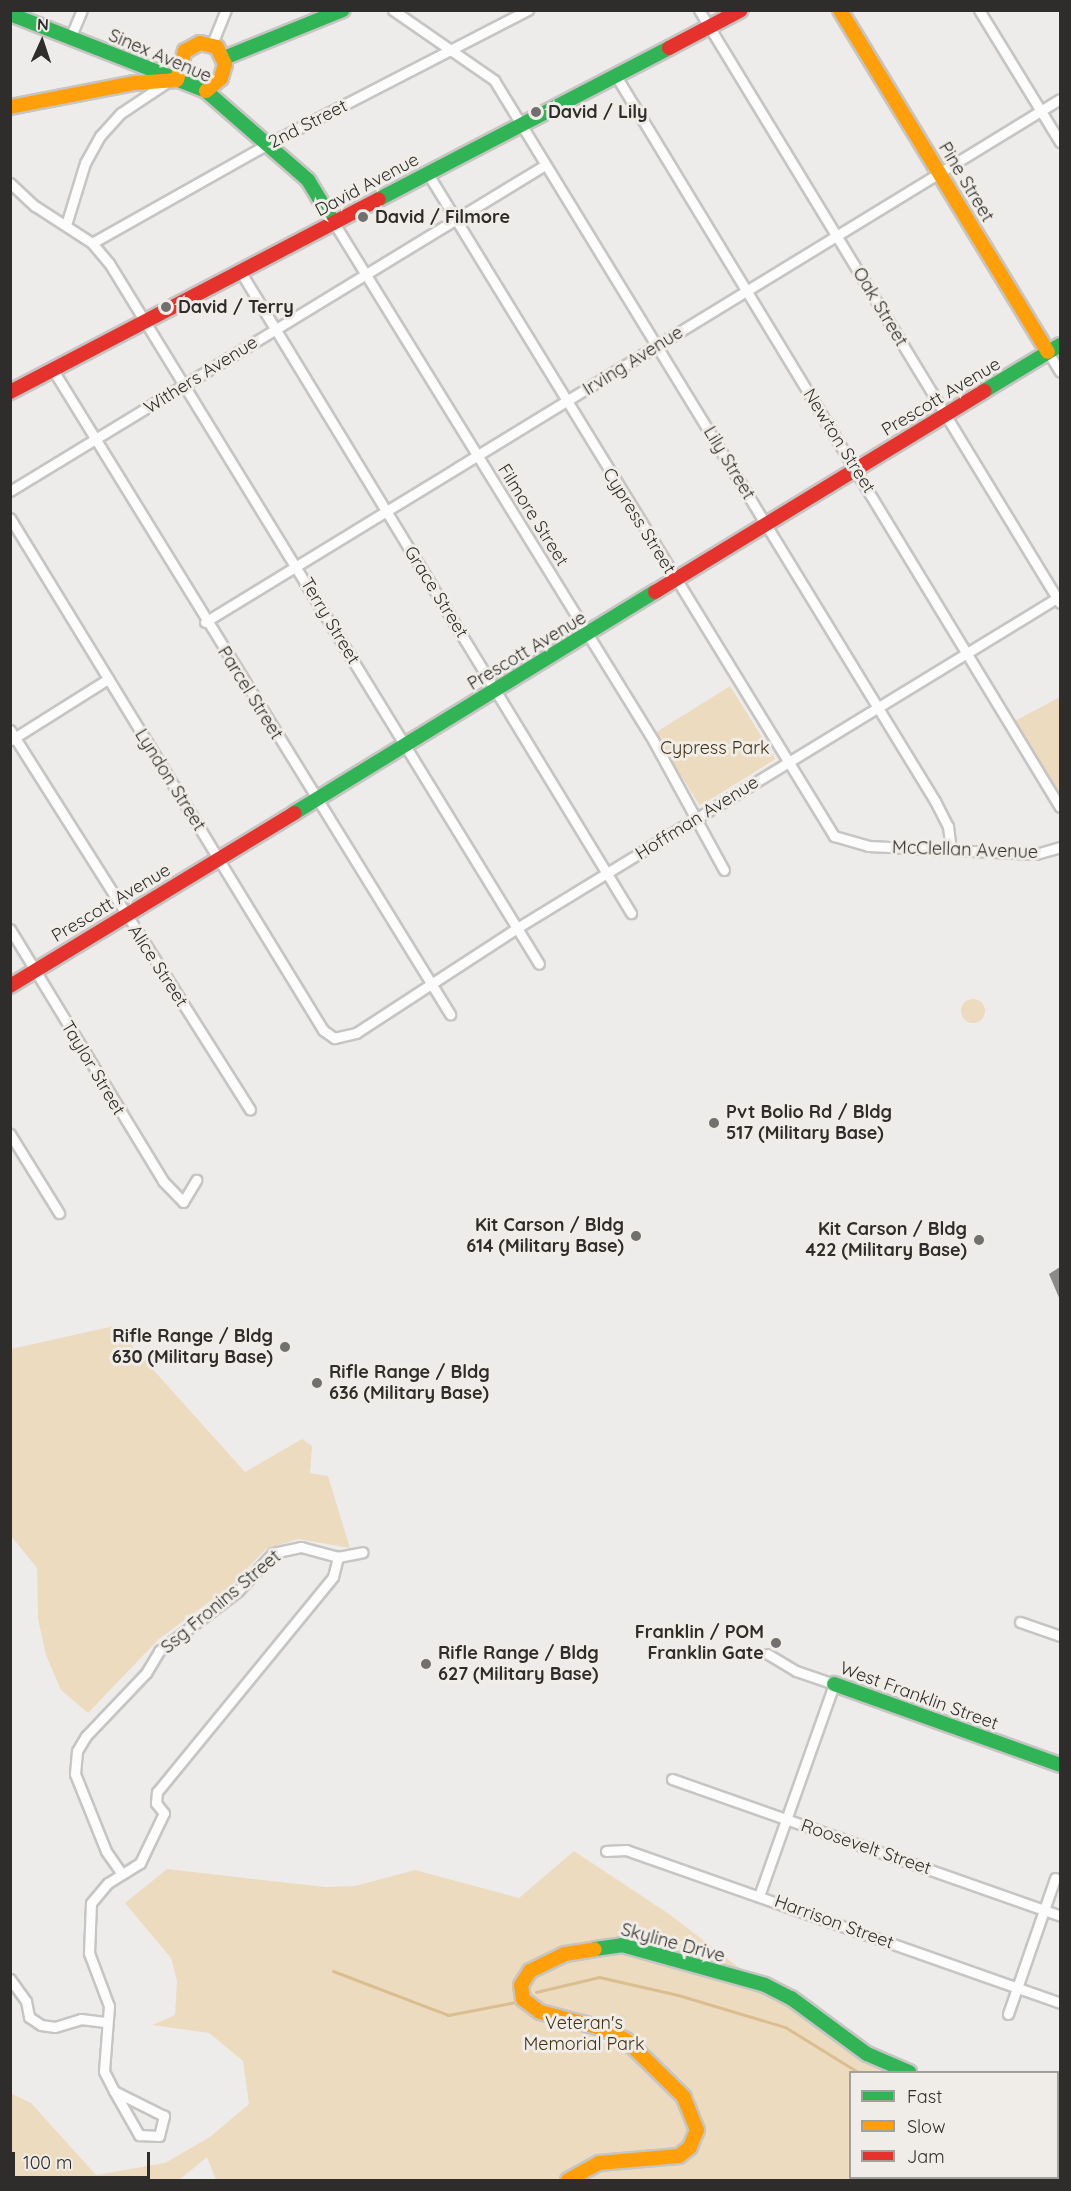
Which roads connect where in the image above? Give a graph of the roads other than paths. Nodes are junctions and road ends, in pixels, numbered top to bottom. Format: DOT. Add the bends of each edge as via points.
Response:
graph roads {
  1 [pos="82,10"];
  2 [pos="226,10"];
  3 [pos="343,10"];
  4 [pos="393,10"];
  5 [pos="528,10"];
  6 [pos="699,10"];
  7 [pos="741,10"];
  8 [pos="840,10"];
  9 [pos="980,10"];
  10 [pos="10,14"];
  11 [pos="710,27"];
  12 [pos="70,38"];
  13 [pos="212,44"];
  14 [pos="450,50"];
  15 [pos="224,58"];
  16 [pos="616,76"];
  17 [pos="177,80"];
  18 [pos="206,91"];
  19 [pos="1060,99"];
  20 [pos="10,107"];
  21 [pos="1041,111"];
  22 [pos="523,125"];
  23 [pos="1060,142"];
  24 [pos="267,145"];
  25 [pos="545,165"];
  26 [pos="939,173"];
  27 [pos="428,174"];
  28 [pos="308,180"];
  29 [pos="10,183"];
  30 [pos="455,220"];
  31 [pos="334,223"];
  32 [pos="66,225"];
  33 [pos="837,235"];
  34 [pos="92,243"];
  35 [pos="240,272"];
  36 [pos="364,275"];
  37 [pos="746,290"];
  38 [pos="145,320"];
  39 [pos="275,329"];
  40 [pos="658,347"];
  41 [pos="1054,349"];
  42 [pos="53,370"];
  43 [pos="1060,372"];
  44 [pos="184,386"];
  45 [pos="10,392"];
  46 [pos="565,404"];
  47 [pos="945,415"];
  48 [pos="94,441"];
  49 [pos="477,457"];
  50 [pos="857,470"];
  51 [pos="10,491"];
  52 [pos="386,511"];
  53 [pos="10,518"];
  54 [pos="767,525"];
  55 [pos="297,566"];
  56 [pos="677,580"];
  57 [pos="1060,599"];
  58 [pos="206,622"];
  59 [pos="587,636"];
  60 [pos="967,652"];
  61 [pos="108,680"];
  62 [pos="497,690"];
  63 [pos="877,707"];
  64 [pos="12,736"];
  65 [pos="405,745"];
  66 [pos="786,762"];
  67 [pos="315,799"];
  68 [pos="1060,807"];
  69 [pos="698,819"];
  70 [pos="868,846"];
  71 [pos="1060,848"];
  72 [pos="951,850"];
  73 [pos="219,859"];
  74 [pos="724,870"];
  75 [pos="607,874"];
  76 [pos="631,913"];
  77 [pos="125,916"];
  78 [pos="517,928"];
  79 [pos="10,929"];
  80 [pos="538,964"];
  81 [pos="35,971"];
  82 [pos="430,982"];
  83 [pos="10,986"];
  84 [pos="450,1014"];
  85 [pos="334,1038"];
  86 [pos="250,1110"];
  87 [pos="10,1134"];
  88 [pos="196,1180"];
  89 [pos="58,1213"];
  90 [pos="363,1552"];
  91 [pos="338,1557"];
  92 [pos="1020,1622"];
  93 [pos="1060,1636"];
  94 [pos="768,1654"];
  95 [pos="834,1684"];
  96 [pos="1060,1765"];
  97 [pos="672,1779"];
  98 [pos="786,1819"];
  99 [pos="606,1851"];
  100 [pos="122,1874"];
  101 [pos="1055,1878"];
  102 [pos="759,1896"];
  103 [pos="1044,1910"];
  104 [pos="1060,1916"];
  105 [pos="10,1978"];
  106 [pos="1017,1988"];
  107 [pos="1060,2003"];
  108 [pos="1008,2014"];
  109 [pos="107,2022"];
  110 [pos="905,2071"];
  111 [pos="114,2091"];
  112 [pos="568,2181"];
  1 -- 12 [label="street"];
  2 -- 13 [label="street"];
  3 -- 15 [label="street"];
  4 -- 14 [label="street"];
  5 -- 14 [label="street, 2nd Street"];
  6 -- 11 [label="street, Oak Street"];
  7 -- 11 [label="street, David Avenue"];
  8 -- 26 [label="street, Pine Street"];
  9 -- 21 [label="street"];
  10 -- 12 [label="street, Sinex Avenue"];
  11 -- 16 [label="street, David Avenue"];
  11 -- 33 [label="street, Oak Street"];
  12 -- 17 [label="street, Sinex Avenue"];
  13 -- 15 [label="street"];
  13 -- 17 [label="street" via="189,47"];
  14 -- 22 [label="street, Lily Street" via="494,80"];
  14 -- 24 [label="street, 2nd Street"];
  15 -- 18 [label="street" via="221,78"];
  16 -- 22 [label="street, David Avenue"];
  16 -- 37 [label="street, Newton Street"];
  17 -- 18 [label="street, Sinex Avenue"];
  17 -- 20 [label="street" via="135,83"];
  17 -- 32 [label="street" via="139,98 100,136 82,170"];
  18 -- 24 [label="street, Sinex Avenue"];
  19 -- 21 [label="street, Irving Avenue"];
  21 -- 23 [label="street"];
  21 -- 26 [label="street, Irving Avenue"];
  22 -- 25 [label="street, Lily Street"];
  22 -- 27 [label="street, David Avenue"];
  24 -- 28 [label="street, Sinex Avenue"];
  24 -- 34 [label="street, 2nd Street"];
  25 -- 30 [label="street, Withers Avenue"];
  25 -- 40 [label="street, Lily Street"];
  26 -- 33 [label="street, Irving Avenue"];
  26 -- 41 [label="street, Pine Street"];
  27 -- 30 [label="street, Cypress Street"];
  27 -- 31 [label="street, David Avenue"];
  28 -- 31 [label="street, Filmore Street"];
  29 -- 32 [label="street, Terry Street"];
  30 -- 36 [label="street, Withers Avenue"];
  30 -- 46 [label="street, Cypress Street"];
  31 -- 35 [label="street, David Avenue"];
  31 -- 36 [label="street, Filmore Street"];
  32 -- 34 [label="street, Terry Street"];
  33 -- 37 [label="street, Irving Avenue"];
  33 -- 47 [label="street, Oak Street"];
  34 -- 38 [label="street, Terry Street"];
  35 -- 38 [label="street, David Avenue"];
  35 -- 39 [label="street, Grace Street"];
  36 -- 39 [label="street, Withers Avenue"];
  36 -- 49 [label="street, Filmore Street"];
  37 -- 40 [label="street, Irving Avenue"];
  37 -- 50 [label="street, Newton Street"];
  38 -- 42 [label="street, David Avenue"];
  38 -- 44 [label="street, Terry Street"];
  39 -- 44 [label="street, Withers Avenue"];
  39 -- 52 [label="street, Grace Street"];
  40 -- 46 [label="street, Irving Avenue"];
  40 -- 54 [label="street, Lily Street"];
  41 -- 43 [label="street, Pine Street"];
  41 -- 47 [label="street, Prescott Avenue"];
  42 -- 45 [label="street, David Avenue"];
  42 -- 48 [label="street, Parcel Street"];
  44 -- 48 [label="street, Withers Avenue"];
  44 -- 55 [label="street, Terry Street"];
  46 -- 49 [label="street, Irving Avenue"];
  46 -- 56 [label="street, Cypress Street"];
  47 -- 50 [label="street, Prescott Avenue"];
  47 -- 57 [label="street, Oak Street"];
  48 -- 51 [label="street, Withers Avenue"];
  48 -- 58 [label="street, Parcel Street"];
  49 -- 52 [label="street, Irving Avenue"];
  49 -- 59 [label="street, Filmore Street"];
  50 -- 54 [label="street, Prescott Avenue"];
  50 -- 60 [label="street, Newton Street"];
  52 -- 55 [label="street, Irving Avenue"];
  52 -- 62 [label="street, Grace Street"];
  53 -- 61 [label="street, Lyndon Street"];
  54 -- 56 [label="street, Prescott Avenue"];
  54 -- 63 [label="street, Lily Street"];
  55 -- 58 [label="street, Irving Avenue"];
  55 -- 65 [label="street, Terry Street"];
  56 -- 59 [label="street, Prescott Avenue"];
  56 -- 66 [label="street, Cypress Street"];
  57 -- 60 [label="street, Hoffman Avenue"];
  58 -- 67 [label="street, Parcel Street"];
  59 -- 62 [label="street, Prescott Avenue"];
  59 -- 69 [label="street, Filmore Street"];
  60 -- 63 [label="street, Hoffman Avenue"];
  60 -- 68 [label="street, Newton Street"];
  61 -- 64 [label="street"];
  61 -- 73 [label="street, Lyndon Street"];
  62 -- 65 [label="street, Prescott Avenue"];
  62 -- 75 [label="street, Grace Street"];
  63 -- 66 [label="street, Hoffman Avenue"];
  63 -- 72 [label="street, Lily Street" via="948,826"];
  64 -- 77 [label="street, Alice Street"];
  65 -- 67 [label="street, Prescott Avenue"];
  65 -- 78 [label="street, Terry Street"];
  66 -- 69 [label="street, Hoffman Avenue"];
  66 -- 70 [label="street, Cypress Street" via="834,836"];
  67 -- 73 [label="street, Prescott Avenue"];
  67 -- 82 [label="street, Parcel Street"];
  69 -- 74 [label="street, Filmore Street"];
  69 -- 75 [label="street, Hoffman Avenue"];
  70 -- 72 [label="street, McClellan Avenue"];
  71 -- 72 [label="street, McClellan Avenue" via="1036,854"];
  73 -- 77 [label="street, Prescott Avenue"];
  73 -- 85 [label="street, Lyndon Street" via="323,1030"];
  75 -- 76 [label="street, Grace Street"];
  75 -- 78 [label="street, Hoffman Avenue"];
  77 -- 81 [label="street, Prescott Avenue"];
  77 -- 86 [label="street, Alice Street"];
  78 -- 80 [label="street, Terry Street"];
  78 -- 82 [label="street, Hoffman Avenue"];
  79 -- 81 [label="street, Taylor Street"];
  81 -- 83 [label="street, Prescott Avenue"];
  81 -- 88 [label="street, Taylor Street" via="141,1147 183,1202"];
  82 -- 84 [label="street, Parcel Street"];
  82 -- 85 [label="street, Hoffman Avenue" via="356,1033"];
  87 -- 89 [label="street"];
  90 -- 91 [label="street, Ssg Fronins Street"];
  91 -- 100 [label="street" via="333,1577 157,1792 156,1803 164,1813 140,1863"];
  91 -- 100 [label="street, Ssg Fronins Street" via="301,1547 273,1553 238,1591 159,1652 146,1673 86,1736 75,1759 75,1774 106,1851"];
  92 -- 93 [label="street"];
  94 -- 95 [label="street, West Franklin Street" via="796,1671"];
  95 -- 96 [label="street, West Franklin Street"];
  95 -- 98 [label="street"];
  97 -- 98 [label="street, Roosevelt Street"];
  98 -- 102 [label="street"];
  98 -- 103 [label="street, Roosevelt Street"];
  99 -- 102 [label="street, Harrison Street" via="626,1850"];
  100 -- 109 [label="street" via="95,1897 89,1919 88,1945 108,1999"];
  101 -- 103 [label="street"];
  102 -- 106 [label="street, Harrison Street"];
  103 -- 104 [label="street, Roosevelt Street"];
  103 -- 106 [label="street"];
  105 -- 109 [label="street" via="26,2001 29,2017 41,2025 55,2027 81,2019"];
  106 -- 107 [label="street, Harrison Street"];
  106 -- 108 [label="street"];
  109 -- 111 [label="street" via="102,2061"];
  110 -- 112 [label="street, Skyline Drive" via="861,2050 791,1998 765,1985 622,1945 573,1951 530,1971 521,1985 523,2000 540,2012 601,2028 626,2040 684,2097 697,2130 690,2147 679,2156 599,2163"];
  111 -- 111 [label="street" via="160,2112 165,2122 159,2136 139,2135"];
}
